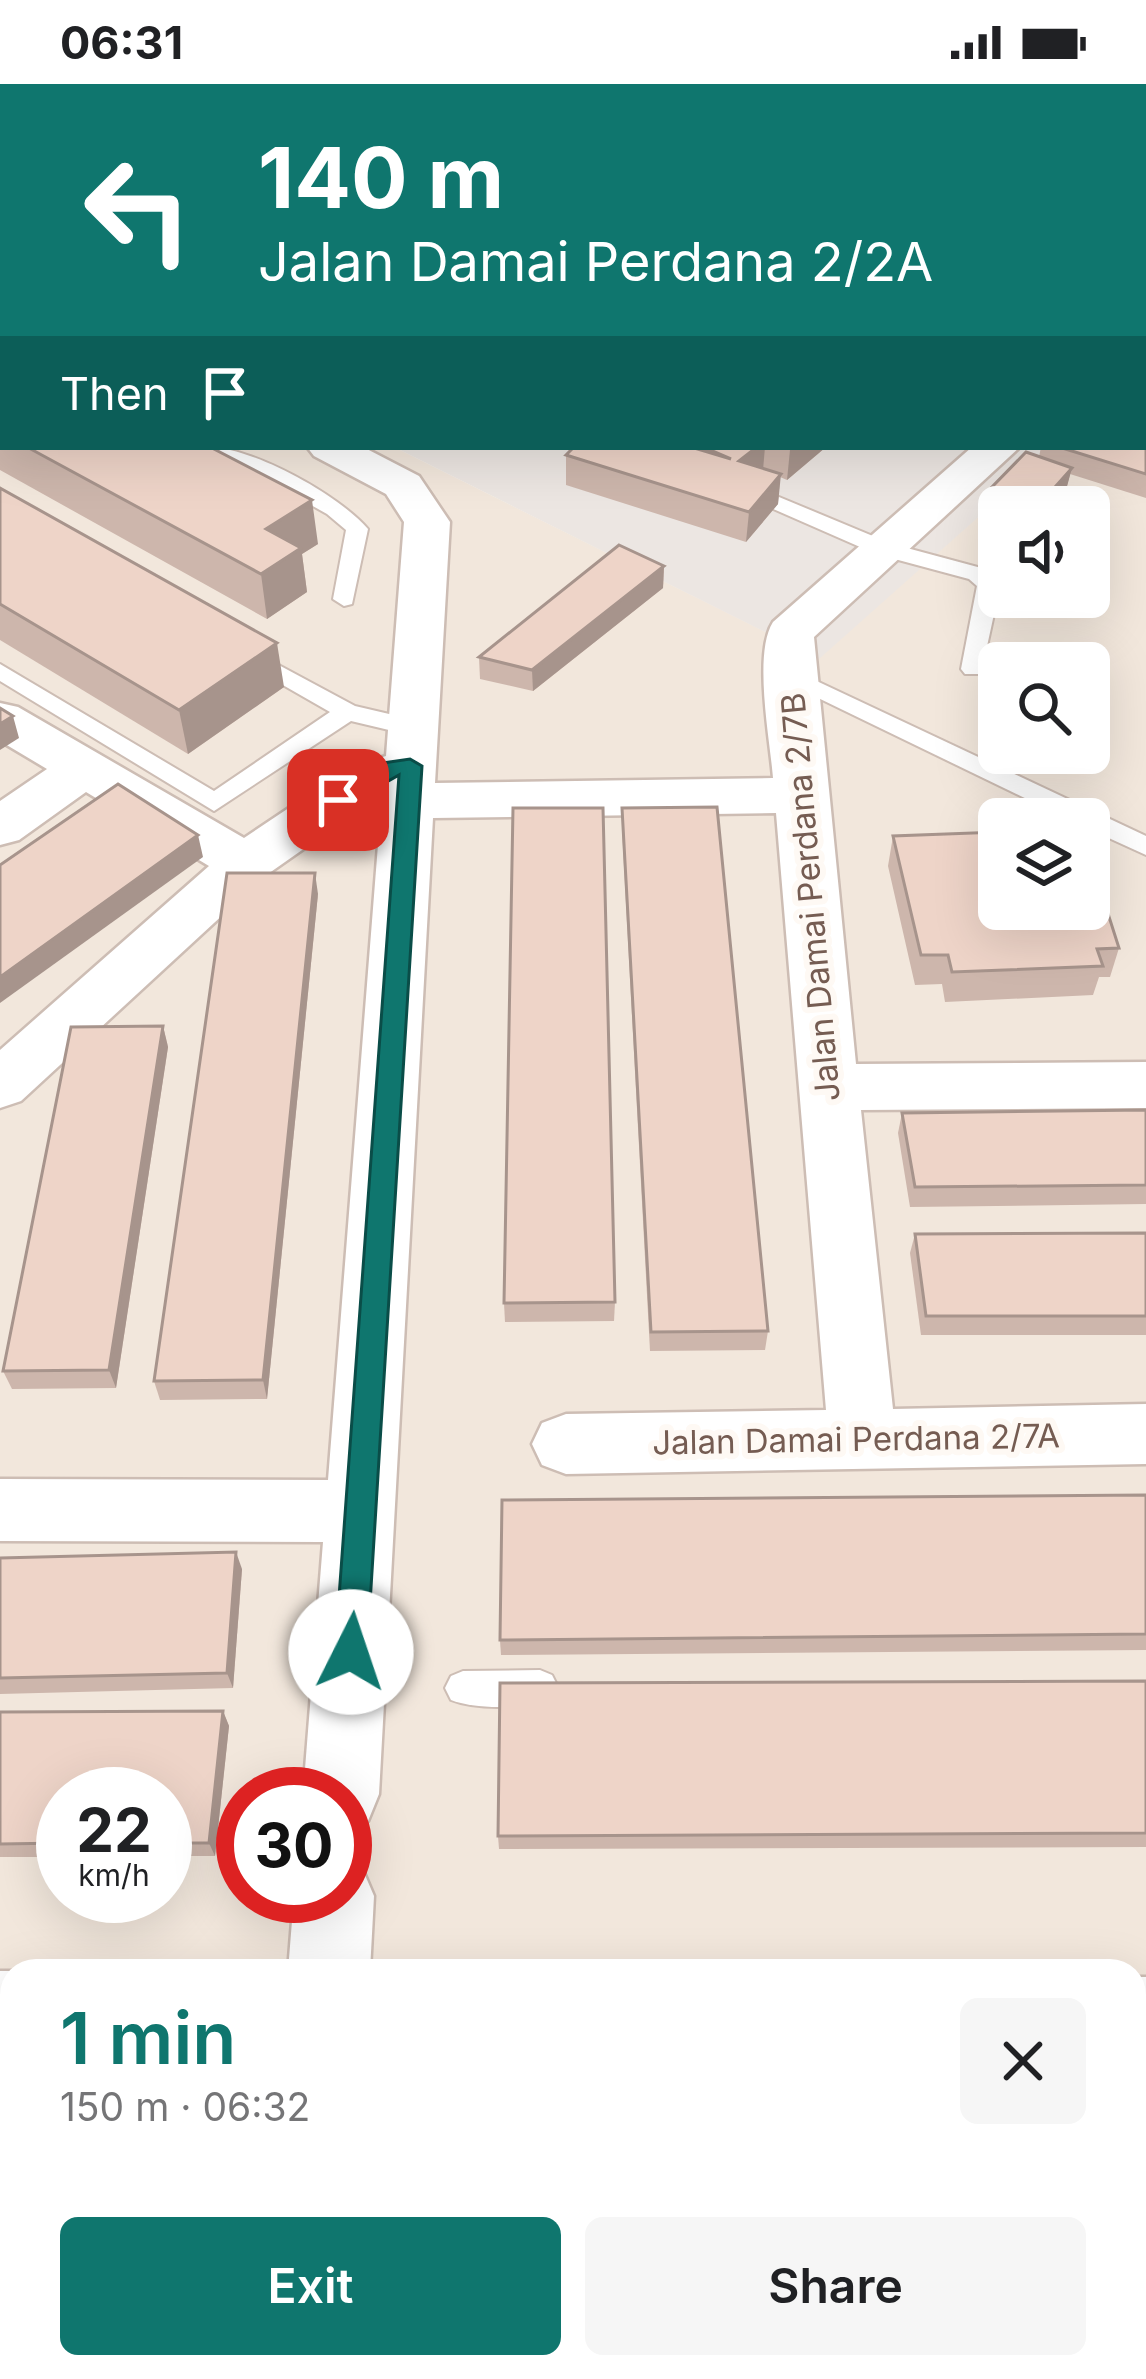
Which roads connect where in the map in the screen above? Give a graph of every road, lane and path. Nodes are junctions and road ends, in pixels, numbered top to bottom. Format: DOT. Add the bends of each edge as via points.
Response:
graph roads {
  1 [pos="224,450"];
  2 [pos="335,450"];
  3 [pos="995,450"];
  4 [pos="779,503"];
  5 [pos="884,549"];
  6 [pos="344,599"];
  7 [pos="224,642"];
  8 [pos="973,669"];
  9 [pos="0,671"];
  10 [pos="789,675"];
  11 [pos="347,712"];
  12 [pos="0,719"];
  13 [pos="409,765"];
  14 [pos="82,770"];
  15 [pos="800,794"];
  16 [pos="0,827"];
  17 [pos="1146,845"];
  18 [pos="246,863"];
  19 [pos="0,1085"];
  20 [pos="1146,1085"];
  21 [pos="828,1087"];
  22 [pos="1146,1435"];
  23 [pos="862,1439"];
  24 [pos="566,1444"];
  25 [pos="0,1510"];
  26 [pos="360,1511"];
  27 [pos="578,1687"];
  28 [pos="463,1688"];
  29 [pos="343,1767"];
  30 [pos="332,1923"];
  31 [pos="330,1959"];
  1 -- 6 [label="lane" via="335,509 357,530"];
  2 -- 13 [label="street" via="403,485 427,522"];
  3 -- 5 [label="street, Jalan Damai Perdana 2/7B"];
  4 -- 5 [label="lane"];
  5 -- 8 [label="lane" via="989,584"];
  5 -- 10 [label="street, Jalan Damai Perdana 2/7B" via="790,633"];
  7 -- 11 [label="lane"];
  9 -- 11 [label="lane" via="214,803"];
  10 -- 15 [label="street, Jalan Damai Perdana 2/7B"];
  10 -- 17 [label="lane"];
  11 -- 13 [label="lane"];
  12 -- 14 [label="street"];
  13 -- 15 [label="street"];
  13 -- 18 [label="street" via="368,779"];
  13 -- 26 [label="street"];
  14 -- 16 [label="street"];
  14 -- 18 [label="street"];
  15 -- 21 [label="street, Jalan Damai Perdana 2/7B"];
  18 -- 19 [label="street"];
  20 -- 21 [label="street"];
  21 -- 23 [label="street, Jalan Damai Perdana 2/7B"];
  22 -- 23 [label="street, Jalan Damai Perdana 2/7A"];
  23 -- 24 [label="street, Jalan Damai Perdana 2/7A"];
  25 -- 26 [label="street"];
  26 -- 29 [label="street"];
  27 -- 28 [label="lane"];
  30 -- 31 [label="street"];
}
